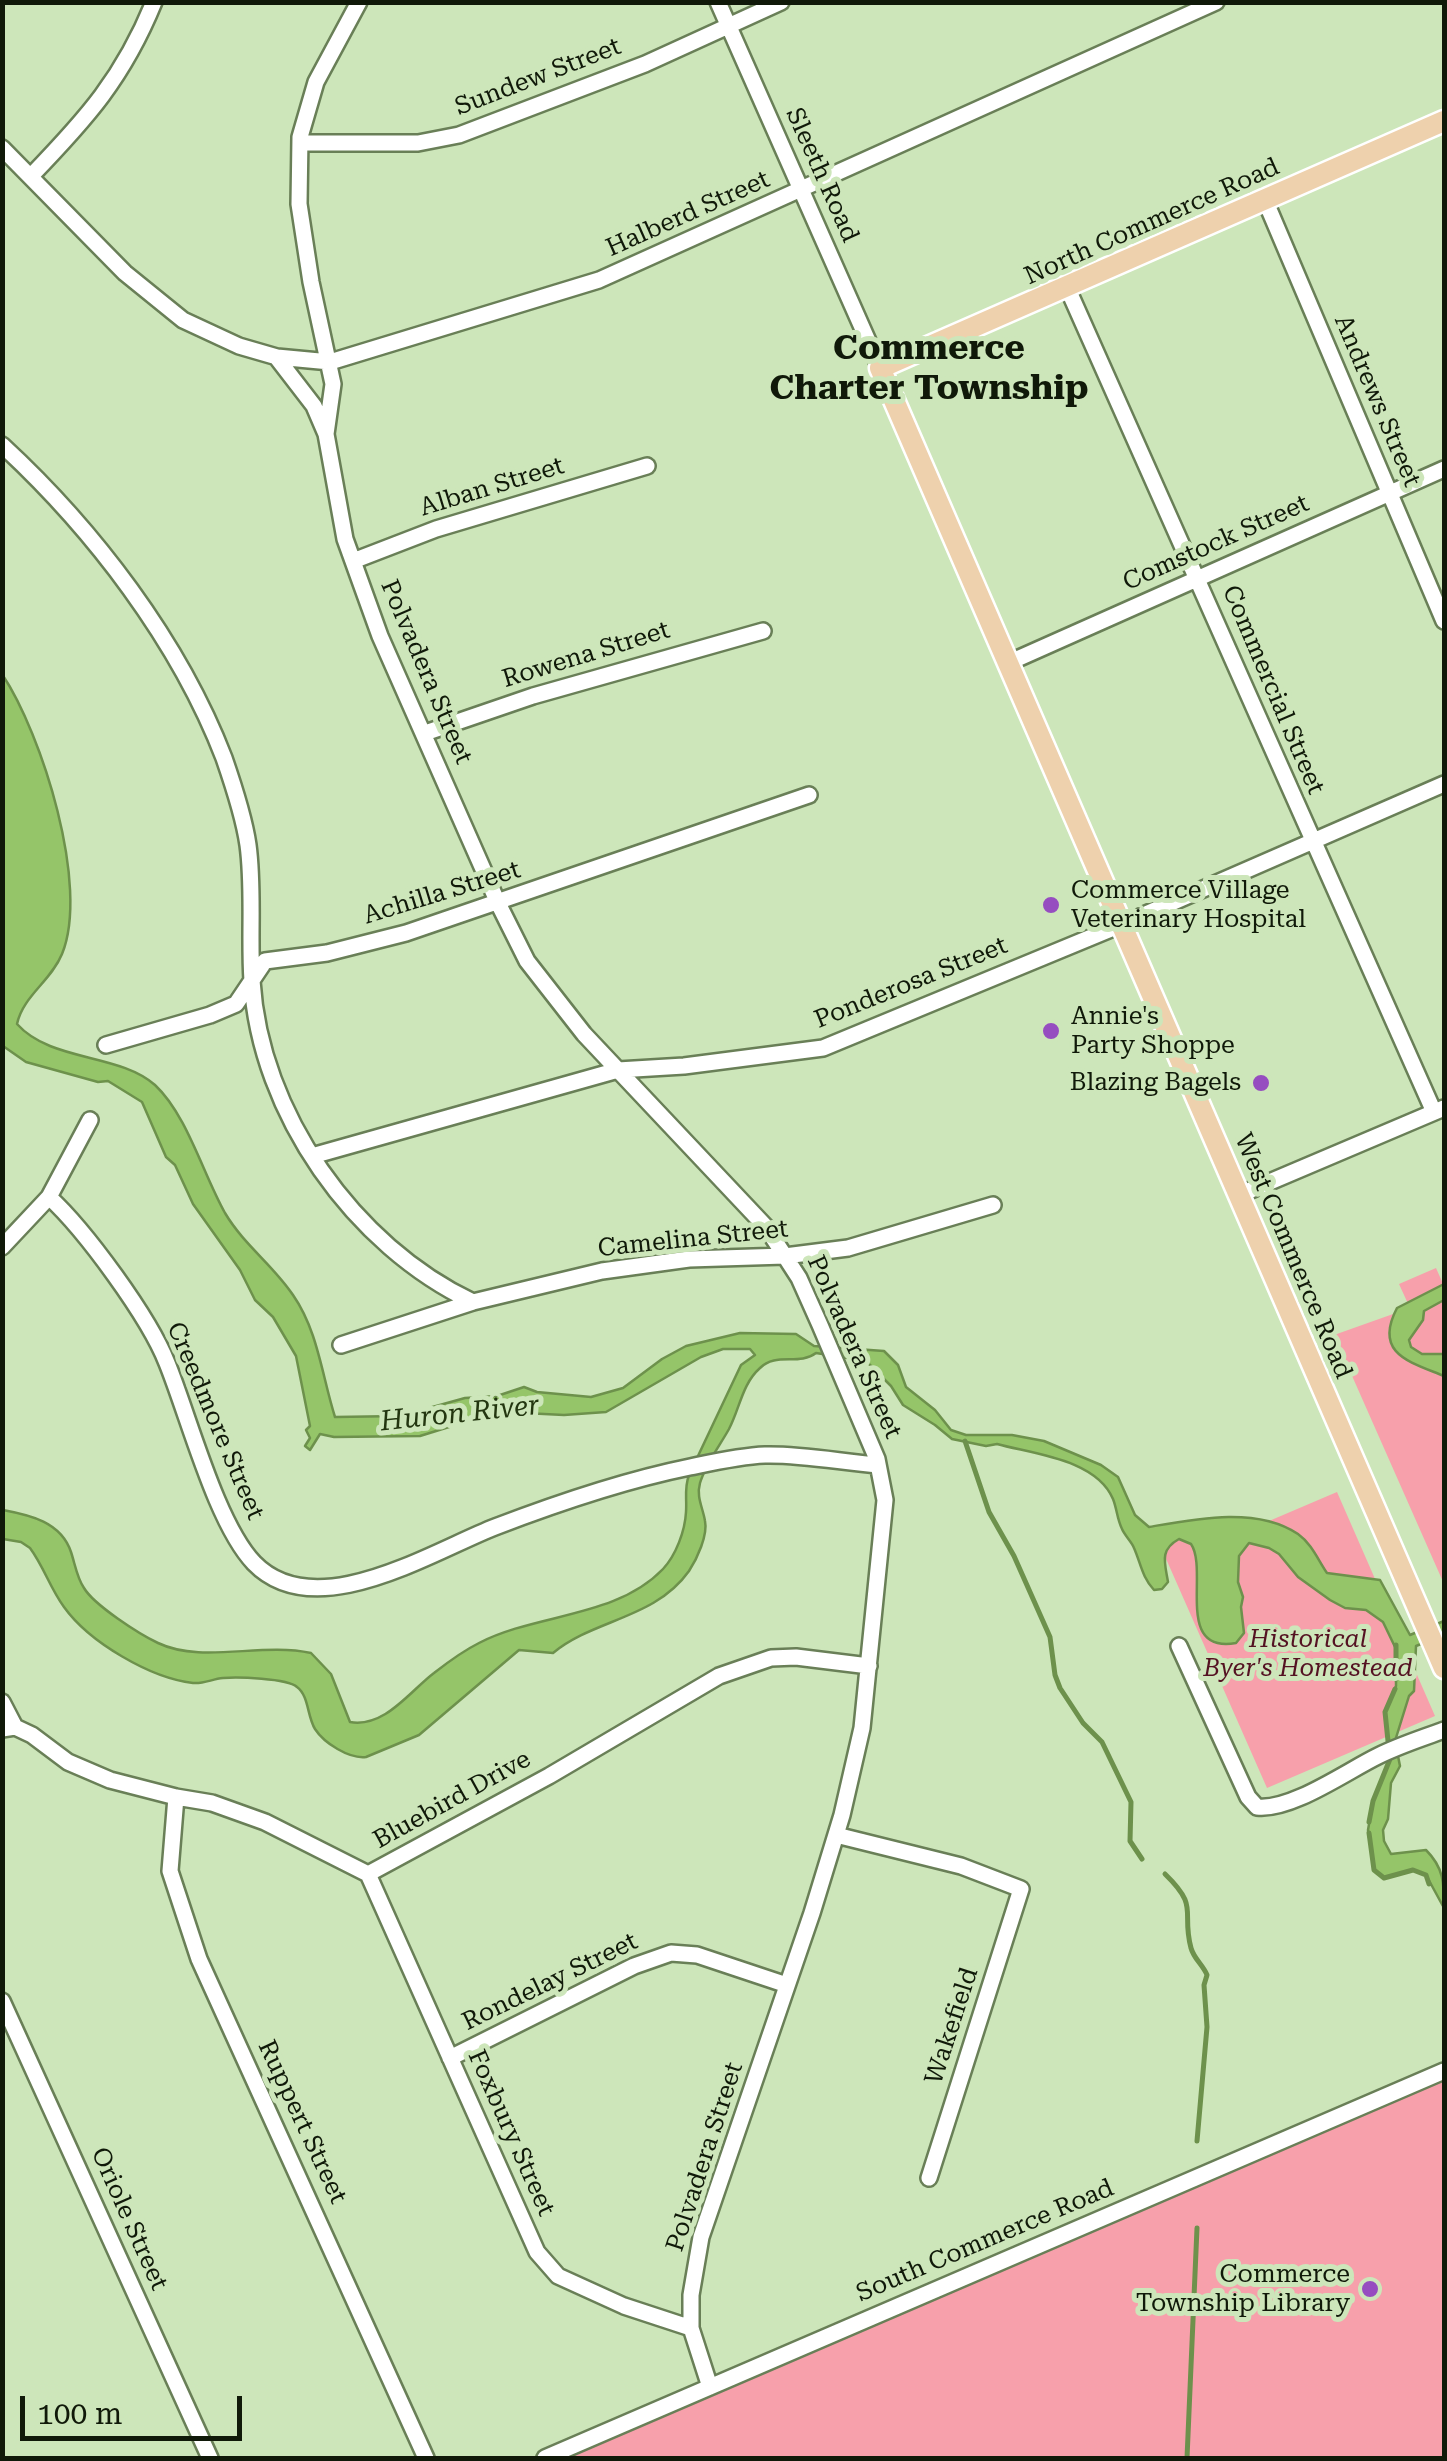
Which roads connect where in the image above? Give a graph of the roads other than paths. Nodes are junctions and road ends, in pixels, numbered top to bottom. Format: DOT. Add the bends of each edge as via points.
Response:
graph roads {
  1 [pos="154,2"];
  2 [pos="359,2"];
  3 [pos="718,2"];
  4 [pos="781,2"];
  5 [pos="1216,2"];
  6 [pos="728,26"];
  7 [pos="1444,121"];
  8 [pos="300,143"];
  9 [pos="2,148"];
  10 [pos="32,176"];
  11 [pos="802,190"];
  12 [pos="1265,200"];
  13 [pos="1067,287"];
  14 [pos="277,357"];
  15 [pos="330,362"];
  16 [pos="880,368"];
  17 [pos="326,434"];
  18 [pos="2,445"];
  19 [pos="647,466"];
  20 [pos="1444,470"];
  21 [pos="1389,494"];
  22 [pos="353,561"];
  23 [pos="1198,578"];
  24 [pos="1444,620"];
  25 [pos="763,631"];
  26 [pos="1008,663"];
  27 [pos="425,733"];
  28 [pos="1444,784"];
  29 [pos="808,795"];
  30 [pos="1311,841"];
  31 [pos="498,903"];
  32 [pos="1123,924"];
  33 [pos="252,984"];
  34 [pos="106,1045"];
  35 [pos="618,1070"];
  36 [pos="1439,1110"];
  37 [pos="90,1120"];
  38 [pos="312,1156"];
  39 [pos="1239,1194"];
  40 [pos="49,1197"];
  41 [pos="993,1204"];
  42 [pos="2,1248"];
  43 [pos="785,1256"];
  44 [pos="474,1302"];
  45 [pos="341,1344"];
  46 [pos="878,1465"];
  47 [pos="1179,1646"];
  48 [pos="869,1666"];
  49 [pos="1444,1668"];
  50 [pos="2,1702"];
  51 [pos="9,1728"];
  52 [pos="1444,1730"];
  53 [pos="176,1798"];
  54 [pos="836,1834"];
  55 [pos="368,1874"];
  56 [pos="787,1985"];
  57 [pos="2,2001"];
  58 [pos="450,2058"];
  59 [pos="1444,2071"];
  60 [pos="929,2178"];
  61 [pos="691,2328"];
  62 [pos="710,2387"];
  63 [pos="210,2458"];
  64 [pos="426,2458"];
  65 [pos="545,2458"];
  1 -- 10 [label="street" via="135,50 88,117"];
  2 -- 8 [label="street, Polvadera Street" via="316,82"];
  3 -- 6 [label="street, Sleeth Road"];
  4 -- 6 [label="street, Sundew Street"];
  5 -- 11 [label="street, Halberd Street"];
  6 -- 8 [label="street, Sundew Street" via="459,135 418,143"];
  6 -- 11 [label="street, Sleeth Road"];
  7 -- 12 [label="main road, North Commerce Road"];
  8 -- 15 [label="street, Polvadera Street" via="299,204"];
  9 -- 10 [label="street"];
  10 -- 14 [label="street" via="125,273 183,320"];
  11 -- 15 [label="street, Halberd Street" via="600,280"];
  11 -- 16 [label="street, Sleeth Road"];
  12 -- 13 [label="main road, North Commerce Road"];
  12 -- 21 [label="street, Andrews Street"];
  13 -- 16 [label="main road, North Commerce Road"];
  13 -- 23 [label="street, Commercial Street"];
  14 -- 15 [label="street"];
  14 -- 17 [label="street, Polvadera Street"];
  15 -- 17 [label="street, Polvadera Street" via="334,384"];
  16 -- 26 [label="main road, West Commerce Road"];
  17 -- 22 [label="street, Polvadera Street"];
  18 -- 33 [label="street" via="55,494 127,584 187,680 224,758 248,844"];
  19 -- 22 [label="street, Alban Street" via="436,528"];
  20 -- 21 [label="street, Comstock Street"];
  21 -- 23 [label="street, Comstock Street"];
  21 -- 24 [label="street, Andrews Street"];
  22 -- 27 [label="street, Polvadera Street"];
  23 -- 26 [label="street, Comstock Street"];
  23 -- 30 [label="street, Commercial Street"];
  25 -- 27 [label="street, Rowena Street"];
  26 -- 32 [label="main road, West Commerce Road"];
  27 -- 31 [label="street, Polvadera Street"];
  28 -- 30 [label="street, Ponderosa Street"];
  29 -- 31 [label="street, Achilla Street"];
  30 -- 32 [label="street, Ponderosa Street"];
  30 -- 36 [label="street, Commercial Street"];
  31 -- 33 [label="street, Achilla Street" via="328,953 266,960"];
  31 -- 35 [label="street, Polvadera Street" via="527,961"];
  32 -- 35 [label="street, Ponderosa Street" via="823,1048"];
  32 -- 39 [label="main road, West Commerce Road"];
  33 -- 34 [label="street, Achilla Street" via="223,1010"];
  33 -- 38 [label="street" via="259,1039 289,1119"];
  35 -- 38 [label="street, Ponderosa Street"];
  35 -- 43 [label="street, Polvadera Street" via="766,1226"];
  36 -- 39 [label="street"];
  37 -- 40 [label="street"];
  38 -- 44 [label="street" via="366,1227 416,1271"];
  39 -- 49 [label="main road, West Commerce Road"];
  40 -- 42 [label="street"];
  40 -- 46 [label="street, Creedmore Street" via="68,1214 165,1357 230,1529 255,1564 288,1584 374,1578 495,1527 690,1466 765,1456"];
  41 -- 43 [label="street, Camelina Street" via="848,1248"];
  43 -- 44 [label="street, Camelina Street" via="602,1271"];
  43 -- 46 [label="street, Polvadera Street"];
  44 -- 45 [label="street, Camelina Street"];
  46 -- 48 [label="street, Polvadera Street" via="885,1500"];
  47 -- 52 [label="street" via="1257,1807 1303,1794"];
  48 -- 54 [label="street, Polvadera Street" via="862,1728"];
  48 -- 55 [label="street, Bluebird Drive" via="770,1658 719,1676"];
  50 -- 51 [label="street"];
  51 -- 53 [label="street, Bluebird Drive" via="110,1780"];
  53 -- 55 [label="street, Bluebird Drive" via="212,1802 265,1822"];
  53 -- 64 [label="street, Ruppert Street" via="170,1870 200,1959"];
  54 -- 56 [label="street, Polvadera Street"];
  54 -- 60 [label="street, Wakefield" via="962,1866 1021,1889"];
  55 -- 58 [label="street, Foxbury Street"];
  56 -- 58 [label="street, Rondelay Street" via="671,1953"];
  56 -- 61 [label="street, Polvadera Street" via="701,2237"];
  57 -- 63 [label="street, Oriole Street"];
  58 -- 61 [label="street, Foxbury Street" via="537,2252 558,2276"];
  59 -- 62 [label="street, South Commerce Road"];
  61 -- 62 [label="street, Polvadera Street"];
  62 -- 65 [label="street, South Commerce Road"];
}
